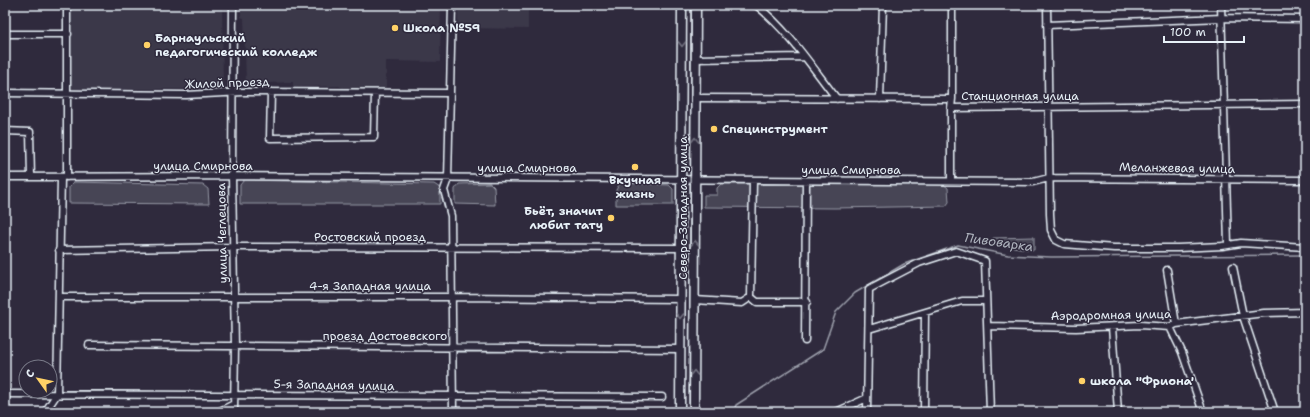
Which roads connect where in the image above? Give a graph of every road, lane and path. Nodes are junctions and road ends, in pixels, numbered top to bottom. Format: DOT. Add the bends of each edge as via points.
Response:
graph roads {
  1 [pos="67,5"];
  2 [pos="233,5"];
  3 [pos="452,5"];
  4 [pos="682,5"];
  5 [pos="696,5"];
  6 [pos="756,5"];
  7 [pos="883,5"];
  8 [pos="952,5"];
  9 [pos="1047,5"];
  10 [pos="1221,5"];
  11 [pos="1222,18"];
  12 [pos="1305,19"];
  13 [pos="1047,25"];
  14 [pos="5,34"];
  15 [pos="68,34"];
  16 [pos="805,57"];
  17 [pos="696,59"];
  18 [pos="271,92"];
  19 [pos="5,93"];
  20 [pos="234,93"];
  21 [pos="375,93"];
  22 [pos="450,93"];
  23 [pos="66,94"];
  24 [pos="695,98"];
  25 [pos="837,98"];
  26 [pos="880,99"];
  27 [pos="952,99"];
  28 [pos="1223,104"];
  29 [pos="1305,104"];
  30 [pos="951,108"];
  31 [pos="1049,108"];
  32 [pos="5,131"];
  33 [pos="232,176"];
  34 [pos="5,177"];
  35 [pos="31,177"];
  36 [pos="64,177"];
  37 [pos="1049,178"];
  38 [pos="448,179"];
  39 [pos="681,179"];
  40 [pos="695,179"];
  41 [pos="753,180"];
  42 [pos="951,180"];
  43 [pos="1226,180"];
  44 [pos="1305,180"];
  45 [pos="806,181"];
  46 [pos="1228,244"];
  47 [pos="234,247"];
  48 [pos="1305,247"];
  49 [pos="681,248"];
  50 [pos="451,249"];
  51 [pos="59,250"];
  52 [pos="1233,268"];
  53 [pos="1167,270"];
  54 [pos="59,297"];
  55 [pos="235,297"];
  56 [pos="453,297"];
  57 [pos="751,297"];
  58 [pos="680,299"];
  59 [pos="695,300"];
  60 [pos="985,301"];
  61 [pos="807,302"];
  62 [pos="1305,312"];
  63 [pos="924,313"];
  64 [pos="1243,316"];
  65 [pos="988,326"];
  66 [pos="1173,326"];
  67 [pos="1112,327"];
  68 [pos="869,329"];
  69 [pos="806,340"];
  70 [pos="89,345"];
  71 [pos="235,346"];
  72 [pos="453,348"];
  73 [pos="680,349"];
  74 [pos="58,359"];
  75 [pos="5,394"];
  76 [pos="18,394"];
  77 [pos="58,394"];
  78 [pos="234,395"];
  79 [pos="453,397"];
  80 [pos="662,397"];
  81 [pos="867,398"];
  82 [pos="54,399"];
  83 [pos="234,404"];
  84 [pos="45,412"];
  85 [pos="218,412"];
  86 [pos="234,412"];
  87 [pos="453,412"];
  88 [pos="680,412"];
  89 [pos="694,412"];
  90 [pos="836,412"];
  91 [pos="867,412"];
  92 [pos="924,412"];
  93 [pos="990,412"];
  94 [pos="1118,412"];
  95 [pos="1203,412"];
  96 [pos="1275,412"];
  1 -- 15 [label="street"];
  2 -- 20 [label="street, улица Чеглецова"];
  3 -- 22 [label="street"];
  4 -- 39 [label="main road, Северо-Западная улица, one-way"];
  5 -- 17 [label="main road, Северо-Западная улица"];
  6 -- 16 [label="street" via="771,18"];
  7 -- 26 [label="street"];
  8 -- 27 [label="street"];
  9 -- 13 [label="street"];
  10 -- 11 [label="street"];
  11 -- 12 [label="street"];
  11 -- 13 [label="street"];
  11 -- 28 [label="street"];
  13 -- 31 [label="street"];
  14 -- 15 [label="street"];
  15 -- 23 [label="street"];
  16 -- 17 [label="street"];
  16 -- 25 [label="street"];
  17 -- 24 [label="main road, Северо-Западная улица"];
  18 -- 20 [label="street, Жилой проезд"];
  18 -- 21 [label="street, Жилой проезд"];
  18 -- 21 [label="street" via="270,138 374,137"];
  19 -- 23 [label="street, Жилой проезд"];
  20 -- 23 [label="street, Жилой проезд"];
  20 -- 33 [label="street, улица Чеглецова"];
  21 -- 22 [label="street, Жилой проезд"];
  22 -- 38 [label="street"];
  23 -- 36 [label="street"];
  24 -- 25 [label="street, Станционная улица"];
  40 -- 24 [label="main road, Северо-Западная улица, one-way"];
  25 -- 26 [label="street, Станционная улица"];
  26 -- 27 [label="street, Станционная улица"];
  27 -- 30 [label="street, Станционная улица"];
  28 -- 29 [label="street, Станционная улица"];
  28 -- 31 [label="street, Станционная улица"];
  28 -- 43 [label="street"];
  30 -- 31 [label="street, Станционная улица"];
  30 -- 42 [label="street"];
  31 -- 37 [label="street"];
  32 -- 35 [label="street" via="30,132"];
  33 -- 36 [label="street, улица Смирнова"];
  33 -- 38 [label="street, улица Смирнова"];
  33 -- 47 [label="street, улица Чеглецова"];
  34 -- 35 [label="street, улица Смирнова"];
  35 -- 36 [label="street, улица Смирнова"];
  36 -- 51 [label="street"];
  37 -- 42 [label="street, улица Смирнова" via="1033,182"];
  37 -- 43 [label="street, Меланжевая улица"];
  37 -- 46 [label="street" via="1051,230 1056,240 1064,244 1114,248 1178,248"];
  38 -- 39 [label="street, улица Смирнова"];
  38 -- 50 [label="street" via="444,190 451,216"];
  39 -- 40 [label="street, улица Смирнова"];
  39 -- 49 [label="main road, Северо-Западная улица"];
  40 -- 41 [label="street, улица Смирнова"];
  59 -- 40 [label="main road, Северо-Западная улица, one-way"];
  41 -- 45 [label="street, улица Смирнова"];
  41 -- 57 [label="street"];
  42 -- 45 [label="street, улица Смирнова"];
  43 -- 44 [label="street, Меланжевая улица"];
  43 -- 46 [label="street"];
  45 -- 61 [label="street"];
  46 -- 48 [label="street"];
  47 -- 50 [label="street, Ростовский проезд"];
  47 -- 51 [label="street, Ростовский проезд"];
  47 -- 55 [label="street, улица Чеглецова"];
  49 -- 50 [label="street, Ростовский проезд"];
  49 -- 58 [label="main road, Северо-Западная улица"];
  50 -- 56 [label="street"];
  51 -- 54 [label="street"];
  52 -- 64 [label="street"];
  53 -- 66 [label="street"];
  54 -- 55 [label="street, 4-я Западная улица"];
  54 -- 74 [label="street"];
  55 -- 56 [label="street, 4-я Западная улица"];
  55 -- 71 [label="street, улица Чеглецова"];
  56 -- 58 [label="street, 4-я Западная улица"];
  56 -- 72 [label="street"];
  57 -- 59 [label="street" via="742,302"];
  57 -- 61 [label="street" via="757,302"];
  58 -- 73 [label="main road, Северо-Западная улица, one-way"];
  89 -- 59 [label="main road, Северо-Западная улица, one-way"];
  60 -- 63 [label="street" via="962,301"];
  60 -- 65 [label="street"];
  60 -- 68 [label="street" via="985,261 956,251 919,263 869,289"];
  61 -- 69 [label="street"];
  62 -- 64 [label="street, Аэродромная улица"];
  63 -- 68 [label="street"];
  63 -- 92 [label="street"];
  64 -- 66 [label="street, Аэродромная улица"];
  64 -- 96 [label="street"];
  65 -- 67 [label="street, Аэродромная улица"];
  65 -- 93 [label="street"];
  66 -- 67 [label="street, Аэродромная улица"];
  66 -- 95 [label="street"];
  67 -- 94 [label="street"];
  68 -- 81 [label="street"];
  70 -- 71 [label="street, проезд Достоевского"];
  71 -- 72 [label="street, проезд Достоевского"];
  71 -- 78 [label="street, улица Чеглецова"];
  72 -- 73 [label="street, проезд Достоевского"];
  72 -- 79 [label="street"];
  73 -- 88 [label="main road, Северо-Западная улица"];
  75 -- 76 [label="street, 5-я Западная улица"];
  77 -- 78 [label="street, 5-я Западная улица"];
  78 -- 79 [label="street, 5-я Западная улица"];
  78 -- 83 [label="street, улица Чеглецова"];
  79 -- 80 [label="street, 5-я Западная улица"];
  79 -- 87 [label="street"];
  81 -- 90 [label="street"];
  81 -- 91 [label="street"];
  82 -- 84 [label="street"];
  83 -- 85 [label="street"];
  83 -- 86 [label="street, улица Чеглецова"];
}
